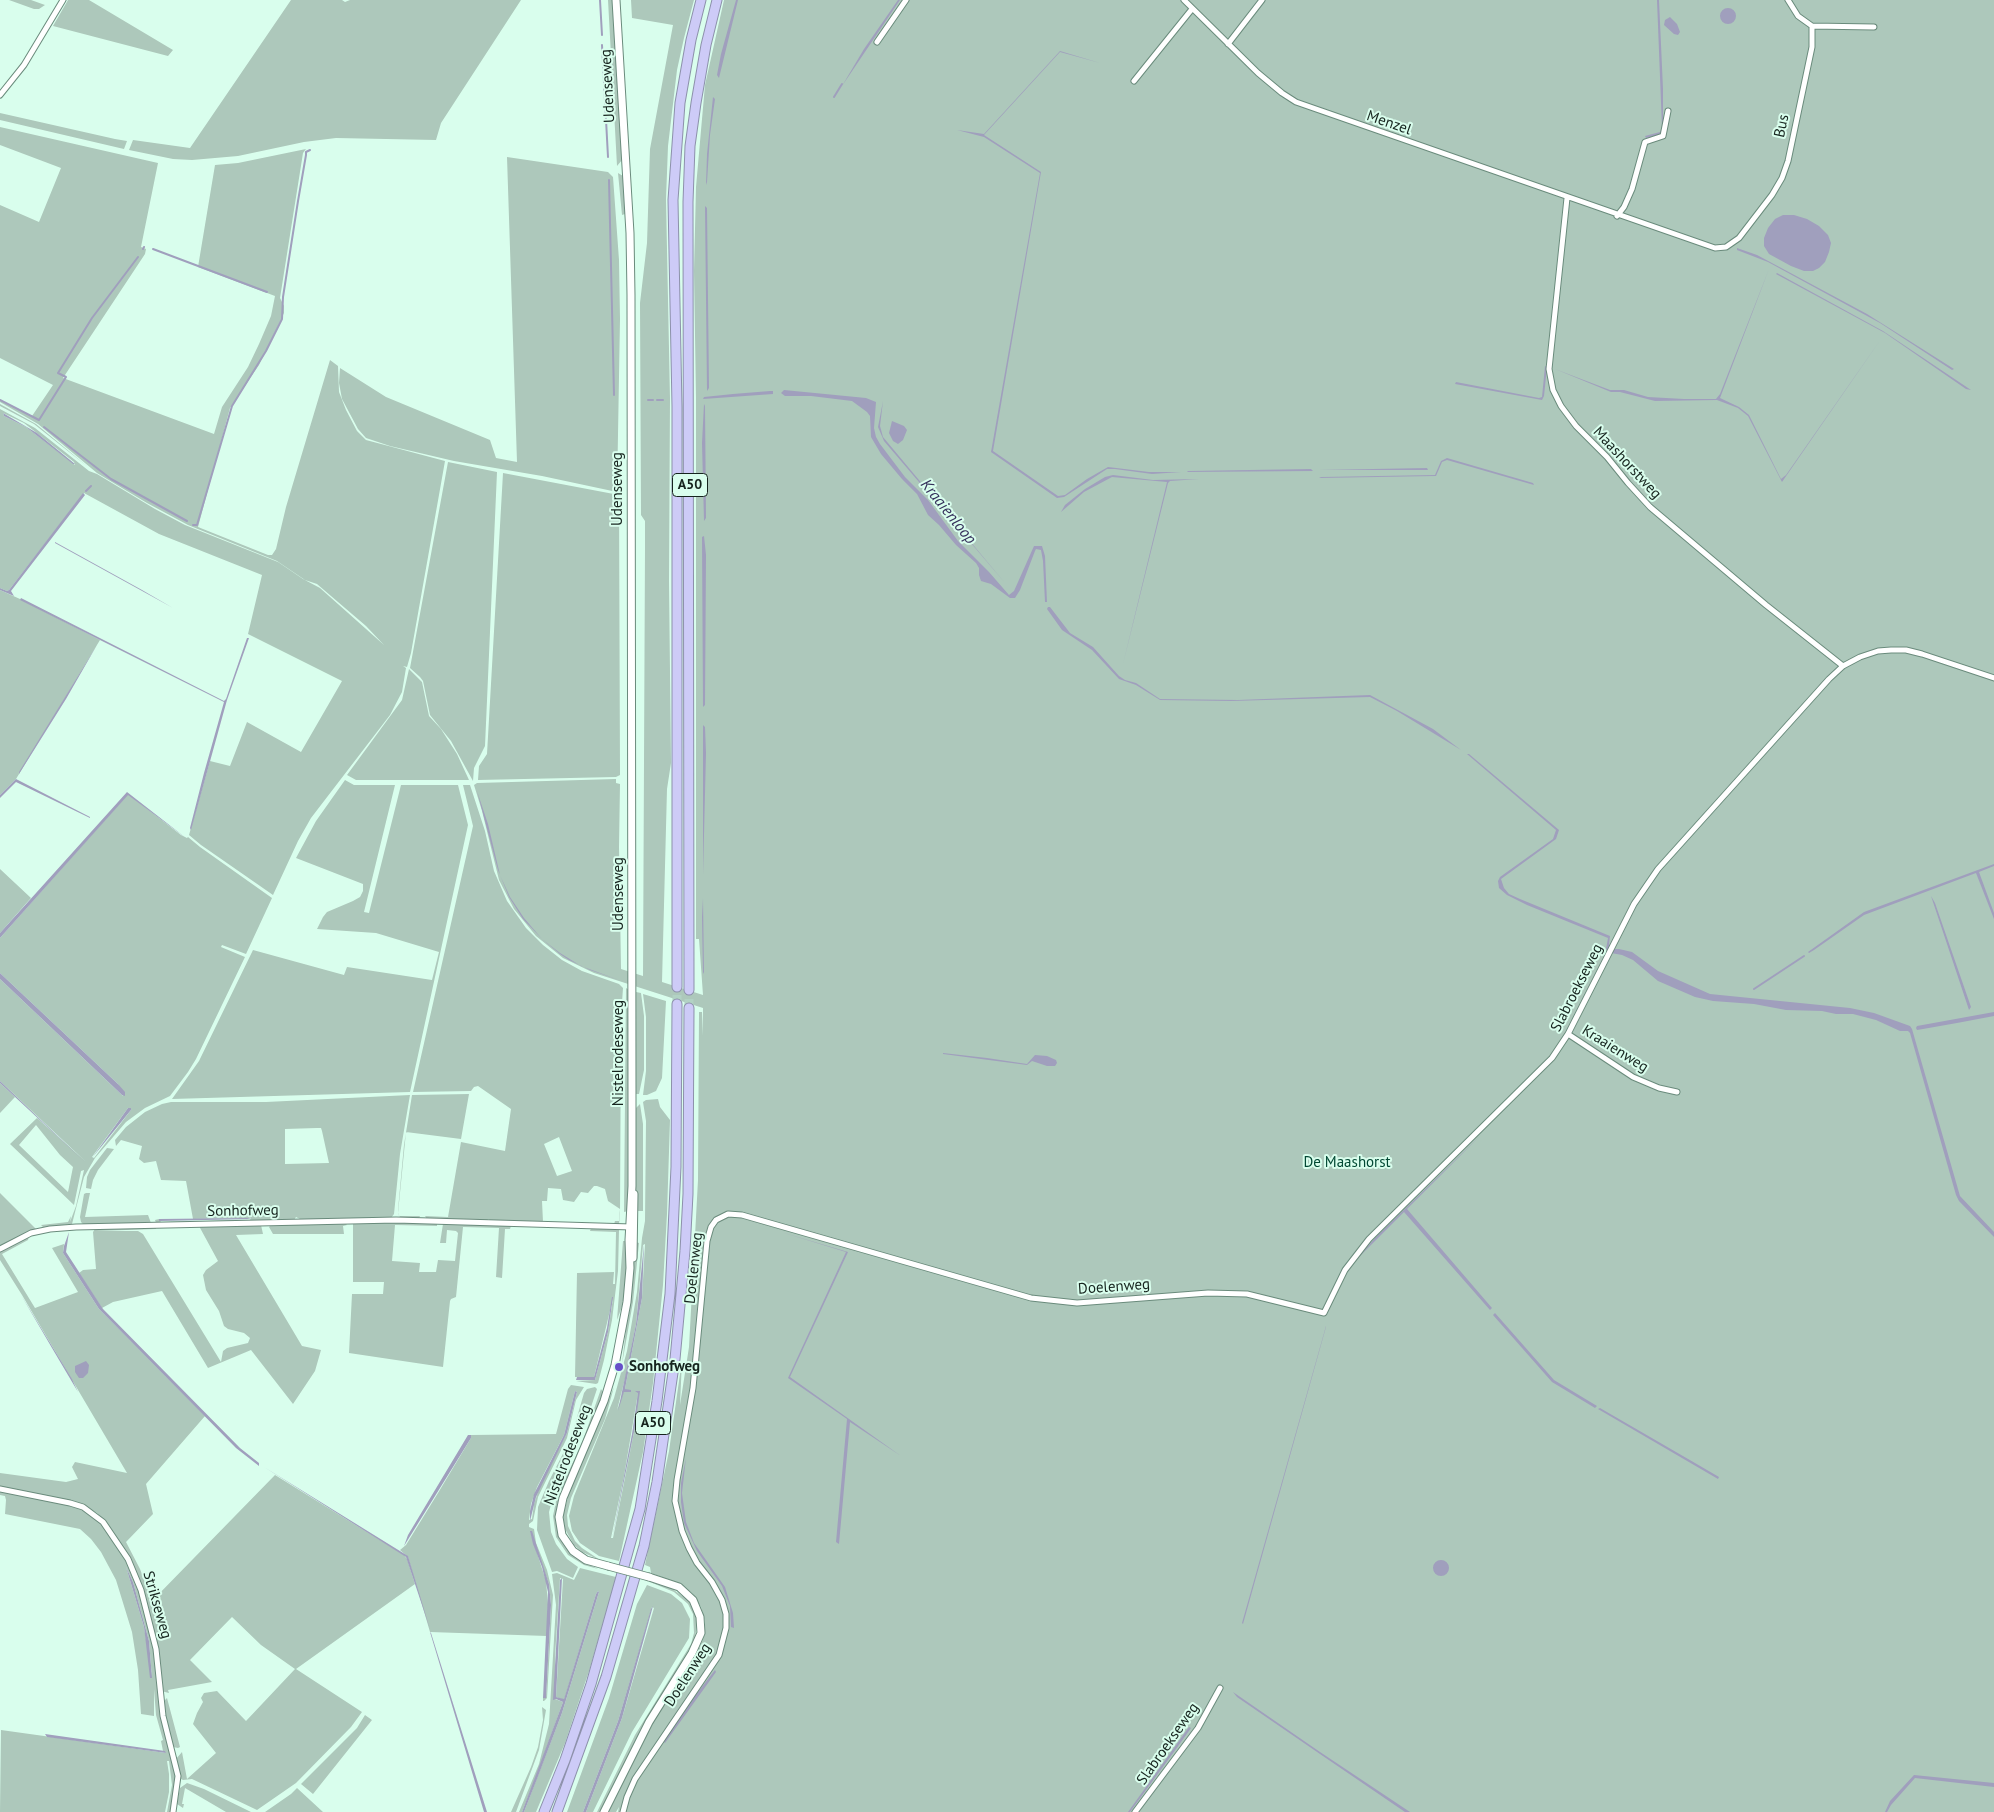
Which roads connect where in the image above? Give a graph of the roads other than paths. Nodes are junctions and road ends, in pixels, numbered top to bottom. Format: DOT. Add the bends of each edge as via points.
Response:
graph roads {
  1 [pos="63,0"];
  2 [pos="616,0"];
  3 [pos="701,0"];
  4 [pos="717,0"];
  5 [pos="906,0"];
  6 [pos="1184,0"];
  7 [pos="1262,0"];
  8 [pos="1788,0"];
  9 [pos="1192,9"];
  10 [pos="1812,26"];
  11 [pos="1874,27"];
  12 [pos="877,42"];
  13 [pos="1228,44"];
  14 [pos="1134,81"];
  15 [pos="0,95"];
  16 [pos="1668,111"];
  17 [pos="1567,198"];
  18 [pos="1618,216"];
  19 [pos="1726,247"];
  20 [pos="1843,666"];
  21 [pos="1994,678"];
  22 [pos="632,979"];
  23 [pos="677,987"];
  24 [pos="689,990"];
  25 [pos="676,1004"];
  26 [pos="689,1008"];
  27 [pos="1568,1034"];
  28 [pos="1677,1092"];
  29 [pos="632,1227"];
  30 [pos="0,1249"];
  31 [pos="1324,1313"];
  32 [pos="0,1489"];
  33 [pos="1220,1688"];
  34 [pos="173,1812"];
  35 [pos="544,1812"];
  36 [pos="557,1812"];
  37 [pos="604,1812"];
  38 [pos="622,1812"];
  39 [pos="1135,1812"];
  1 -- 15 [label="street" via="24,65"];
  2 -- 22 [label="street, Udenseweg" via="630,242"];
  3 -- 23 [label="highway, A50" via="680,104 673,200 677,406"];
  4 -- 24 [label="highway, A50" via="697,93 690,146 688,202"];
  5 -- 12 [label="street"];
  6 -- 9 [label="street, Menzel"];
  7 -- 13 [label="street"];
  8 -- 10 [label="street" via="1798,16"];
  9 -- 13 [label="street, Menzel"];
  9 -- 14 [label="street"];
  10 -- 11 [label="street"];
  10 -- 19 [label="street, Bus" via="1812,48 1785,169 1758,214 1739,238"];
  13 -- 17 [label="street, Menzel" via="1271,84 1296,102"];
  16 -- 18 [label="street" via="1664,136 1645,142 1632,189"];
  17 -- 18 [label="street, Menzel"];
  17 -- 20 [label="street, Maashorstweg" via="1549,369 1552,390 1561,406 1650,507"];
  18 -- 19 [label="street, Menzel" via="1707,247"];
  20 -- 21 [label="street, Slabroekseweg" via="1878,652 1906,650"];
  20 -- 27 [label="street, Slabroekseweg" via="1658,869 1634,904"];
  22 -- 29 [label="street, Nistelrodeseweg"];
  25 -- 35 [label="highway, A50" via="676,1167 670,1294 640,1510 591,1684"];
  26 -- 36 [label="highway, A50" via="685,1251 676,1359 657,1482 644,1546 606,1676"];
  27 -- 28 [label="street, Kraaienweg" via="1633,1077"];
  27 -- 31 [label="street, Slabroekseweg" via="1541,1070 1369,1239 1345,1270"];
  29 -- 30 [label="street, Sonhofweg" via="396,1220 68,1227 31,1233"];
  29 -- 37 [label="street, Nistelrodeseweg, bridge" via="633,1261 614,1365 600,1410 563,1498 559,1517 562,1535 573,1551 586,1560 679,1587 693,1600 700,1617 701,1633 649,1722"];
  31 -- 38 [label="street, Doelenweg" via="1247,1294 1208,1293 1077,1303 1031,1298 742,1215 721,1216 708,1233 693,1388 676,1501 689,1548 722,1600 726,1628 719,1655 635,1779"];
  32 -- 34 [label="street, Strikseweg" via="83,1507 103,1522 128,1559 141,1590 156,1649 163,1716 178,1776"];
  33 -- 39 [label="street, Slabroekseweg" via="1198,1728"];
}
